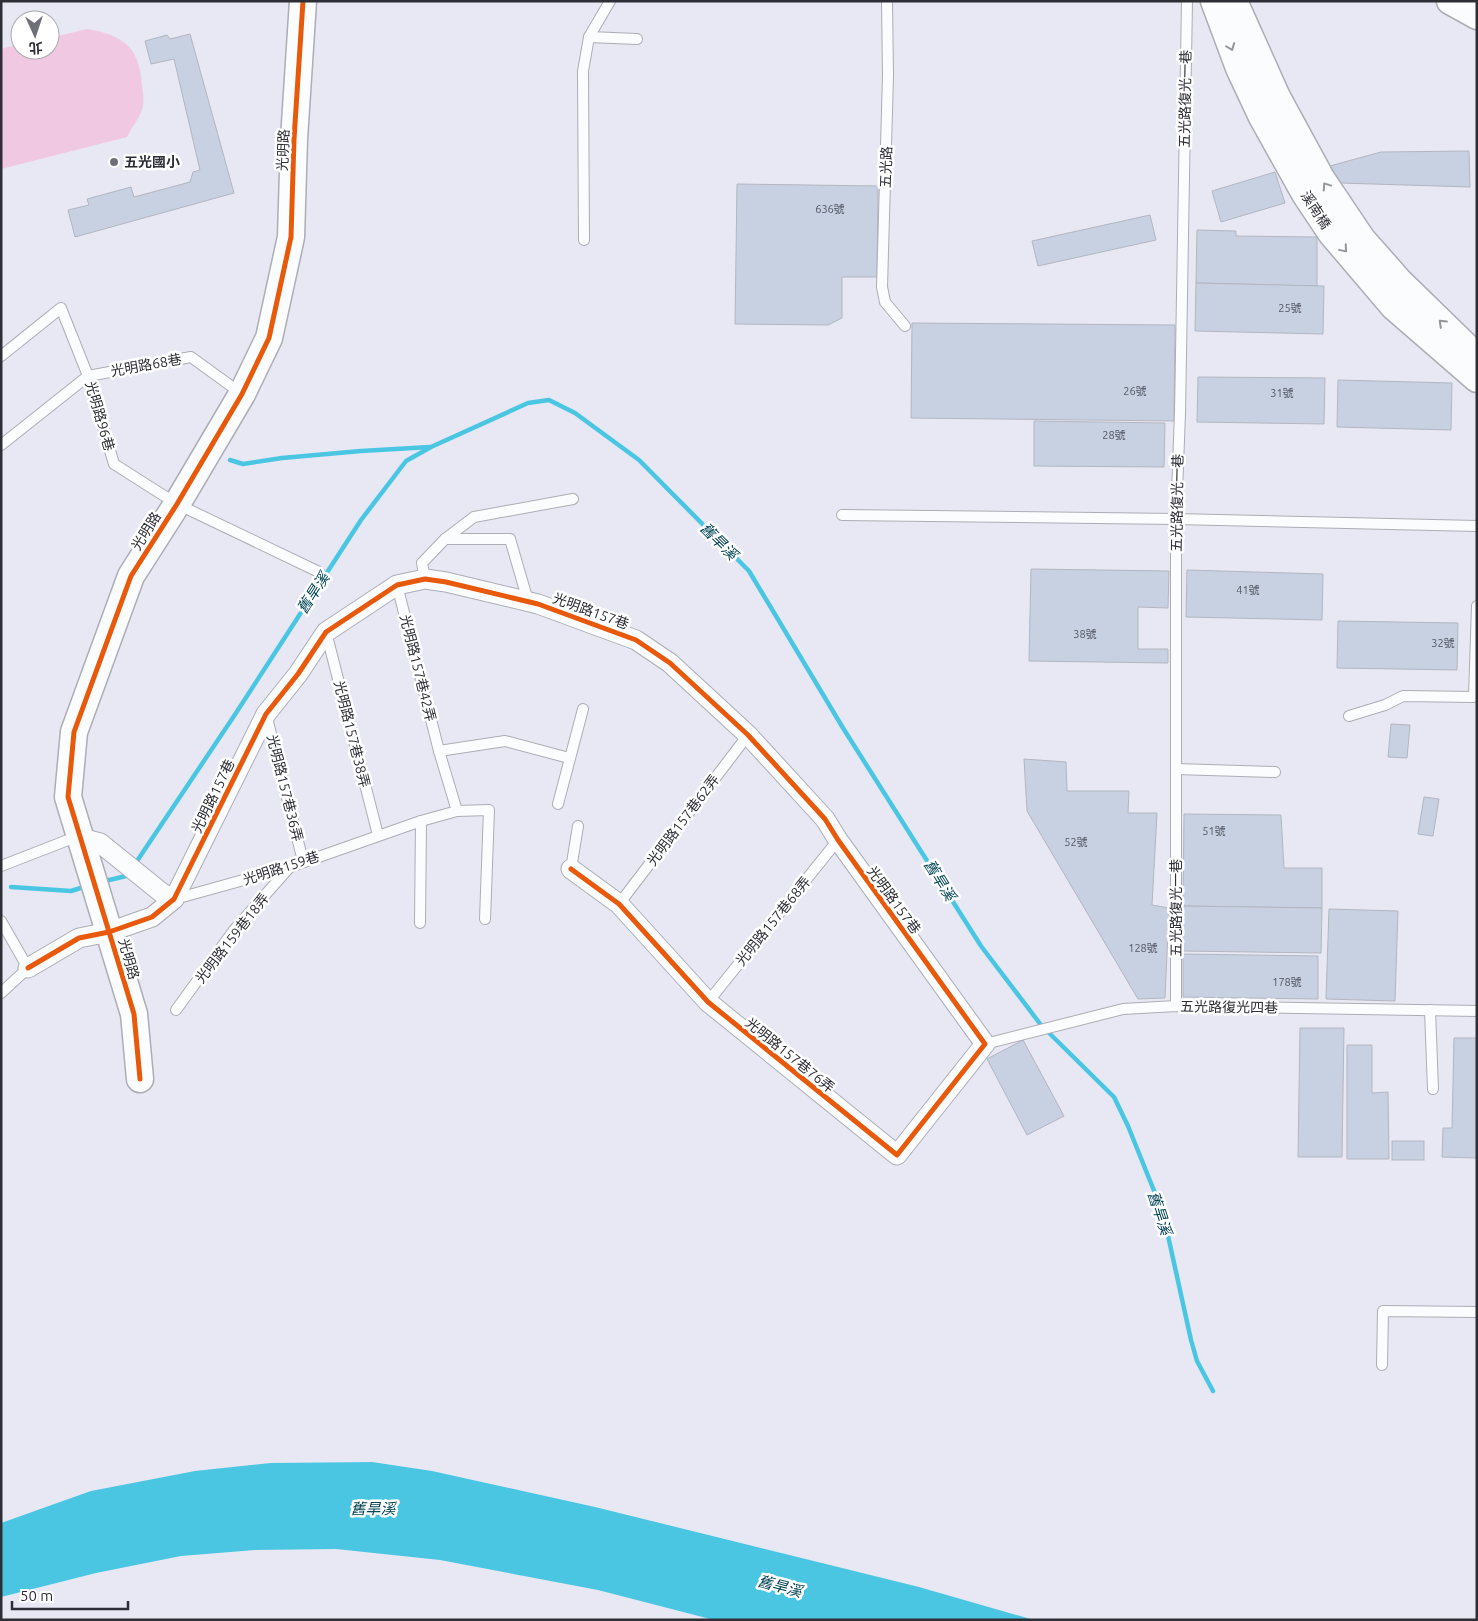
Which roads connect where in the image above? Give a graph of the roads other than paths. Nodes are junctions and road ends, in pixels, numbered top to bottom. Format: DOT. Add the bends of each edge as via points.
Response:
graph roads {
  1 [pos="303,1"];
  2 [pos="610,1"];
  3 [pos="887,1"];
  4 [pos="1187,1"];
  5 [pos="1214,1"];
  6 [pos="1234,1"];
  7 [pos="1450,1"];
  8 [pos="1477,16"];
  9 [pos="589,37"];
  10 [pos="637,39"];
  11 [pos="584,240"];
  12 [pos="905,326"];
  13 [pos="1,356"];
  14 [pos="1477,357"];
  15 [pos="88,376"];
  16 [pos="1477,378"];
  17 [pos="242,394"];
  18 [pos="1,445"];
  19 [pos="573,499"];
  20 [pos="177,504"];
  21 [pos="842,515"];
  22 [pos="1176,519"];
  23 [pos="1477,526"];
  24 [pos="446,539"];
  25 [pos="319,572"];
  26 [pos="425,579"];
  27 [pos="397,586"];
  28 [pos="528,601"];
  29 [pos="1477,606"];
  30 [pos="326,632"];
  31 [pos="583,709"];
  32 [pos="266,714"];
  33 [pos="1348,716"];
  34 [pos="748,735"];
  35 [pos="438,751"];
  36 [pos="570,758"];
  37 [pos="1176,769"];
  38 [pos="1275,772"];
  39 [pos="558,804"];
  40 [pos="457,811"];
  41 [pos="421,821"];
  42 [pos="578,826"];
  43 [pos="378,835"];
  44 [pos="81,838"];
  45 [pos="838,840"];
  46 [pos="303,861"];
  47 [pos="1,866"];
  48 [pos="290,867"];
  49 [pos="570,869"];
  50 [pos="168,896"];
  51 [pos="619,904"];
  52 [pos="485,919"];
  53 [pos="1,921"];
  54 [pos="420,923"];
  55 [pos="110,932"];
  56 [pos="28,968"];
  57 [pos="1,993"];
  58 [pos="708,1002"];
  59 [pos="1176,1006"];
  60 [pos="176,1010"];
  61 [pos="1430,1010"];
  62 [pos="1477,1011"];
  63 [pos="985,1044"];
  64 [pos="140,1079"];
  65 [pos="1433,1089"];
  66 [pos="1477,1312"];
  67 [pos="1382,1365"];
  1 -- 17 [label="street, 光明路" via="291,237 269,338"];
  2 -- 9 [label="lane"];
  3 -- 12 [label="lane, 五光路" via="882,287 885,302"];
  4 -- 22 [label="lane, 五光路復光一巷"];
  5 -- 16 [label="street, 溪南橋, one-way" via="1262,118 1331,233 1394,307"];
  14 -- 6 [label="street, 溪南橋, one-way" via="1362,240 1320,178 1277,97"];
  7 -- 8 [label="street"];
  9 -- 10 [label="lane"];
  9 -- 11 [label="lane" via="583,71"];
  13 -- 15 [label="lane, 光明路96巷" via="61,308"];
  15 -- 17 [label="lane, 光明路68巷" via="191,357"];
  15 -- 18 [label="lane, 光明路68巷"];
  15 -- 20 [label="lane, 光明路96巷" via="114,464"];
  17 -- 20 [label="street, 光明路"];
  19 -- 24 [label="lane" via="474,517"];
  20 -- 25 [label="lane, 光明路96巷"];
  20 -- 44 [label="street, 光明路" via="131,576 74,732 68,797"];
  21 -- 22 [label="lane"];
  22 -- 23 [label="lane"];
  22 -- 37 [label="lane, 五光路復光一巷"];
  24 -- 26 [label="lane" via="422,562"];
  24 -- 28 [label="lane" via="510,539"];
  26 -- 27 [label="street, 光明路157巷"];
  26 -- 28 [label="street, 光明路157巷"];
  27 -- 30 [label="street, 光明路157巷"];
  27 -- 35 [label="lane, 光明路157巷42弄"];
  28 -- 34 [label="street, 光明路157巷" via="636,640 670,663"];
  29 -- 33 [label="lane" via="1474,698 1403,696"];
  30 -- 32 [label="street, 光明路157巷"];
  30 -- 43 [label="lane, 光明路157巷38弄"];
  31 -- 36 [label="lane"];
  32 -- 46 [label="lane, 光明路157巷36弄"];
  32 -- 50 [label="street, 光明路157巷"];
  34 -- 45 [label="street, 光明路157巷" via="825,819"];
  34 -- 51 [label="lane, 光明路157巷62弄"];
  35 -- 36 [label="lane" via="505,741"];
  35 -- 40 [label="lane, 光明路157巷42弄"];
  36 -- 39 [label="lane"];
  37 -- 38 [label="lane"];
  37 -- 59 [label="lane, 五光路復光一巷"];
  40 -- 41 [label="lane, 光明路159巷"];
  40 -- 52 [label="lane, 光明路159巷" via="489,810"];
  41 -- 43 [label="lane, 光明路159巷"];
  41 -- 54 [label="lane"];
  42 -- 49 [label="lane"];
  43 -- 46 [label="lane, 光明路159巷"];
  44 -- 47 [label="lane"];
  44 -- 50 [label="street" via="100,843"];
  44 -- 55 [label="street, 光明路"];
  45 -- 58 [label="lane, 光明路157巷68弄"];
  45 -- 63 [label="street, 光明路157巷"];
  46 -- 48 [label="lane, 光明路159巷"];
  48 -- 50 [label="lane, 光明路159巷"];
  48 -- 60 [label="lane, 光明路159巷18弄" via="234,930"];
  49 -- 51 [label="street, 光明路157巷76弄"];
  50 -- 55 [label="street, 光明路159巷" via="152,917"];
  51 -- 58 [label="street, 光明路157巷76弄"];
  53 -- 56 [label="lane"];
  55 -- 56 [label="street, 光明路159巷" via="79,938"];
  55 -- 64 [label="street, 光明路" via="134,1014"];
  56 -- 57 [label="lane"];
  58 -- 63 [label="street, 光明路157巷76弄" via="897,1155"];
  59 -- 61 [label="lane, 五光路復光四巷"];
  59 -- 63 [label="lane, 五光路復光四巷" via="1123,1009"];
  61 -- 62 [label="lane, 五光路復光四巷"];
  61 -- 65 [label="lane"];
  66 -- 67 [label="lane" via="1384,1311"];
}
